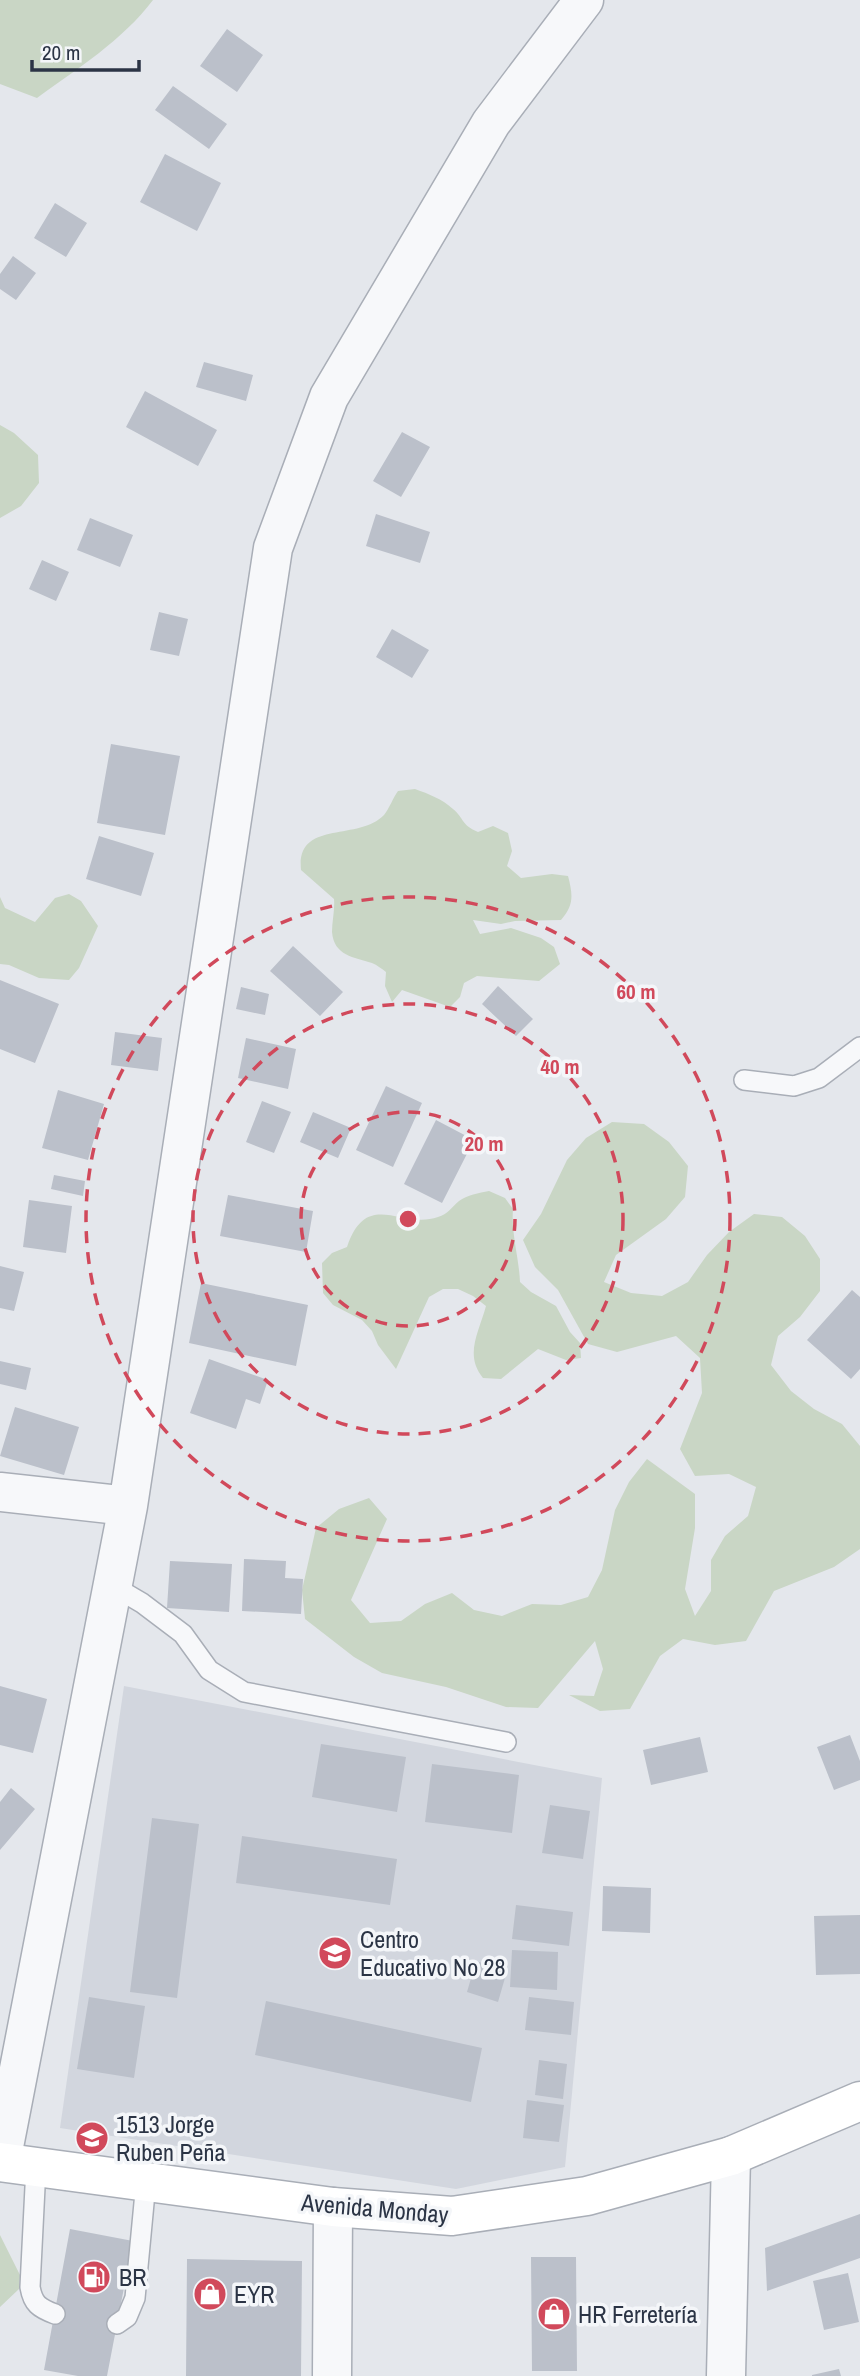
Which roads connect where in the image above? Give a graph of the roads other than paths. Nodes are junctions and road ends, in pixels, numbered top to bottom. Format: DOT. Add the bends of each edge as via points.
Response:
graph roads {
  1 [pos="584,0"];
  2 [pos="860,1046"];
  3 [pos="744,1080"];
  4 [pos="0,1492"];
  5 [pos="128,1506"];
  6 [pos="113,1586"];
  7 [pos="506,1742"];
  8 [pos="860,2101"];
  9 [pos="731,2156"];
  10 [pos="12,2163"];
  11 [pos="146,2182"];
  12 [pos="333,2207"];
  13 [pos="55,2314"];
  14 [pos="117,2324"];
  15 [pos="332,2376"];
  16 [pos="726,2376"];
  1 -- 5 [label="street" via="491,122 329,397 273,548"];
  2 -- 3 [label="lane" via="819,1078 794,1086"];
  4 -- 5 [label="street"];
  5 -- 6 [label="street"];
  6 -- 7 [label="lane" via="183,1634 209,1670 244,1692"];
  6 -- 10 [label="street"];
  8 -- 9 [label="main road, Avenida Monday"];
  9 -- 12 [label="main road, Avenida Monday" via="587,2196 452,2216"];
  9 -- 16 [label="street"];
  10 -- 11 [label="main road, Avenida Monday"];
  10 -- 13 [label="lane" via="32,2300"];
  11 -- 12 [label="main road, Avenida Monday"];
  11 -- 14 [label="lane" via="135,2298 127,2317"];
  12 -- 15 [label="street"];
}
